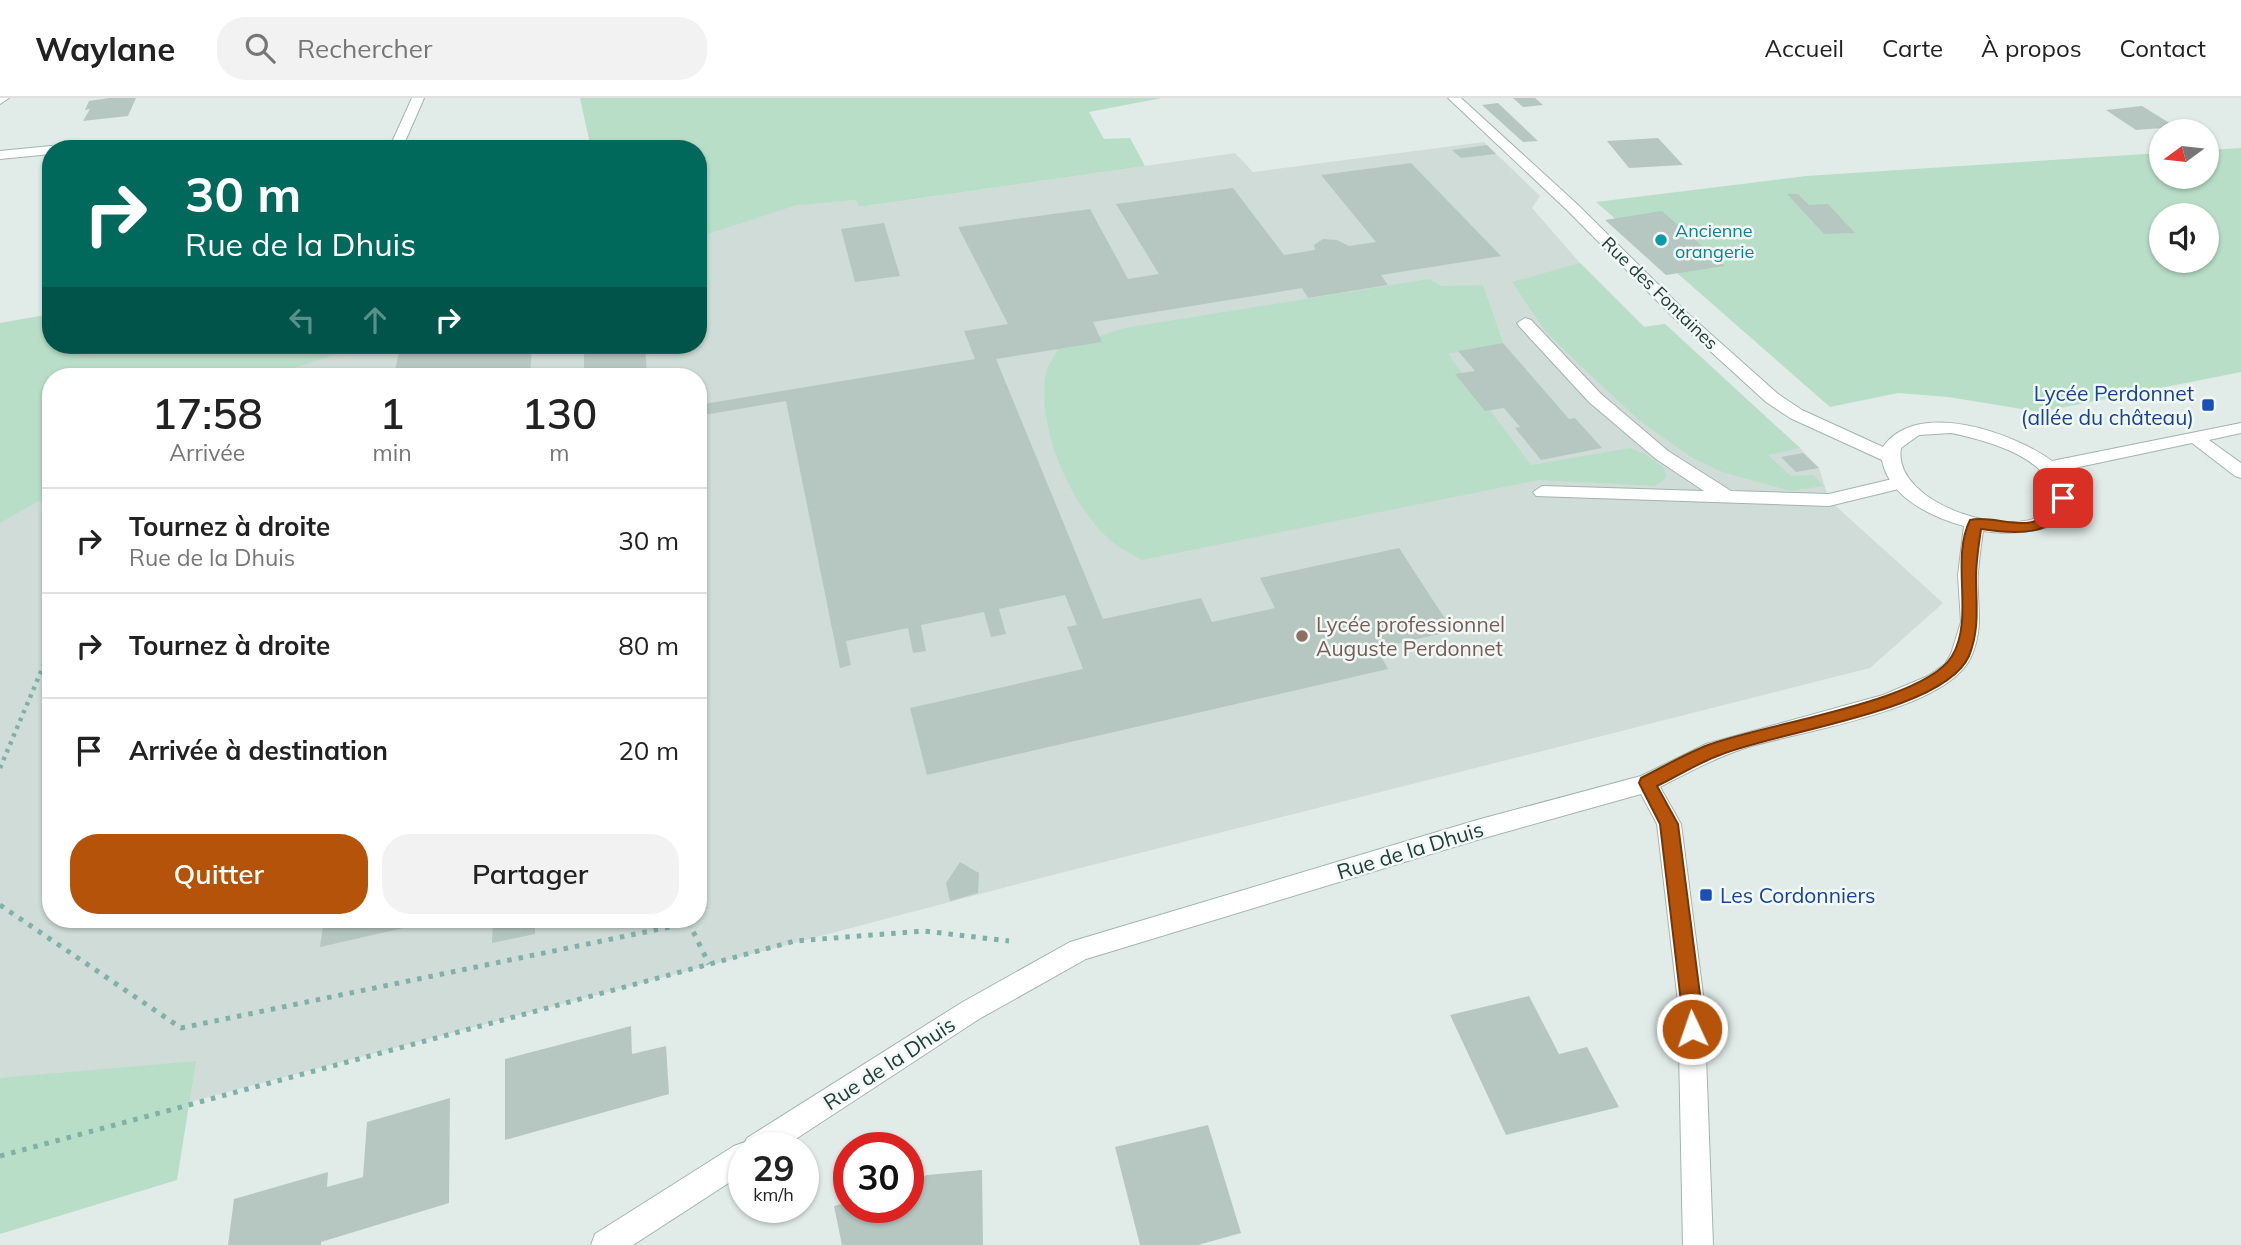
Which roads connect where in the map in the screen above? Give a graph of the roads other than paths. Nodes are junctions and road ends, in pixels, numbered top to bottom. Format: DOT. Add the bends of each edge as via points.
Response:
graph roads {
  1 [pos="418,98"];
  2 [pos="1454,98"];
  3 [pos="400,140"];
  4 [pos="42,151"];
  5 [pos="0,155"];
  6 [pos="1525,323"];
  7 [pos="2241,428"];
  8 [pos="2193,436"];
  9 [pos="1889,456"];
  10 [pos="2047,468"];
  11 [pos="2241,472"];
  12 [pos="1901,483"];
  13 [pos="1542,492"];
  14 [pos="1730,499"];
  15 [pos="1975,523"];
  16 [pos="1647,783"];
  17 [pos="782,1132"];
  18 [pos="728,1166"];
  19 [pos="606,1245"];
  20 [pos="1698,1245"];
  1 -- 3 [label="street"];
  2 -- 9 [label="street, Rue des Fontaines" via="1772,398 1796,414"];
  4 -- 5 [label="street"];
  6 -- 14 [label="street" via="1595,398 1662,454"];
  7 -- 8 [label="street"];
  8 -- 10 [label="street"];
  8 -- 11 [label="street"];
  9 -- 10 [label="street" via="1894,443 1907,434 1951,428 2004,441"];
  9 -- 12 [label="street"];
  10 -- 15 [label="street" via="2060,483 2063,498 2060,511 2047,522 2015,527"];
  12 -- 14 [label="street" via="1829,500"];
  12 -- 15 [label="street" via="1920,499"];
  13 -- 14 [label="street"];
  15 -- 16 [label="street, Rue de la Dhuis" via="1968,575 1971,622 1952,669 1910,695 1747,738"];
  16 -- 17 [label="street, Rue de la Dhuis" via="1079,950 970,1011"];
  16 -- 20 [label="street" via="1669,824 1691,1002"];
  18 -- 19 [label="street"];
}
